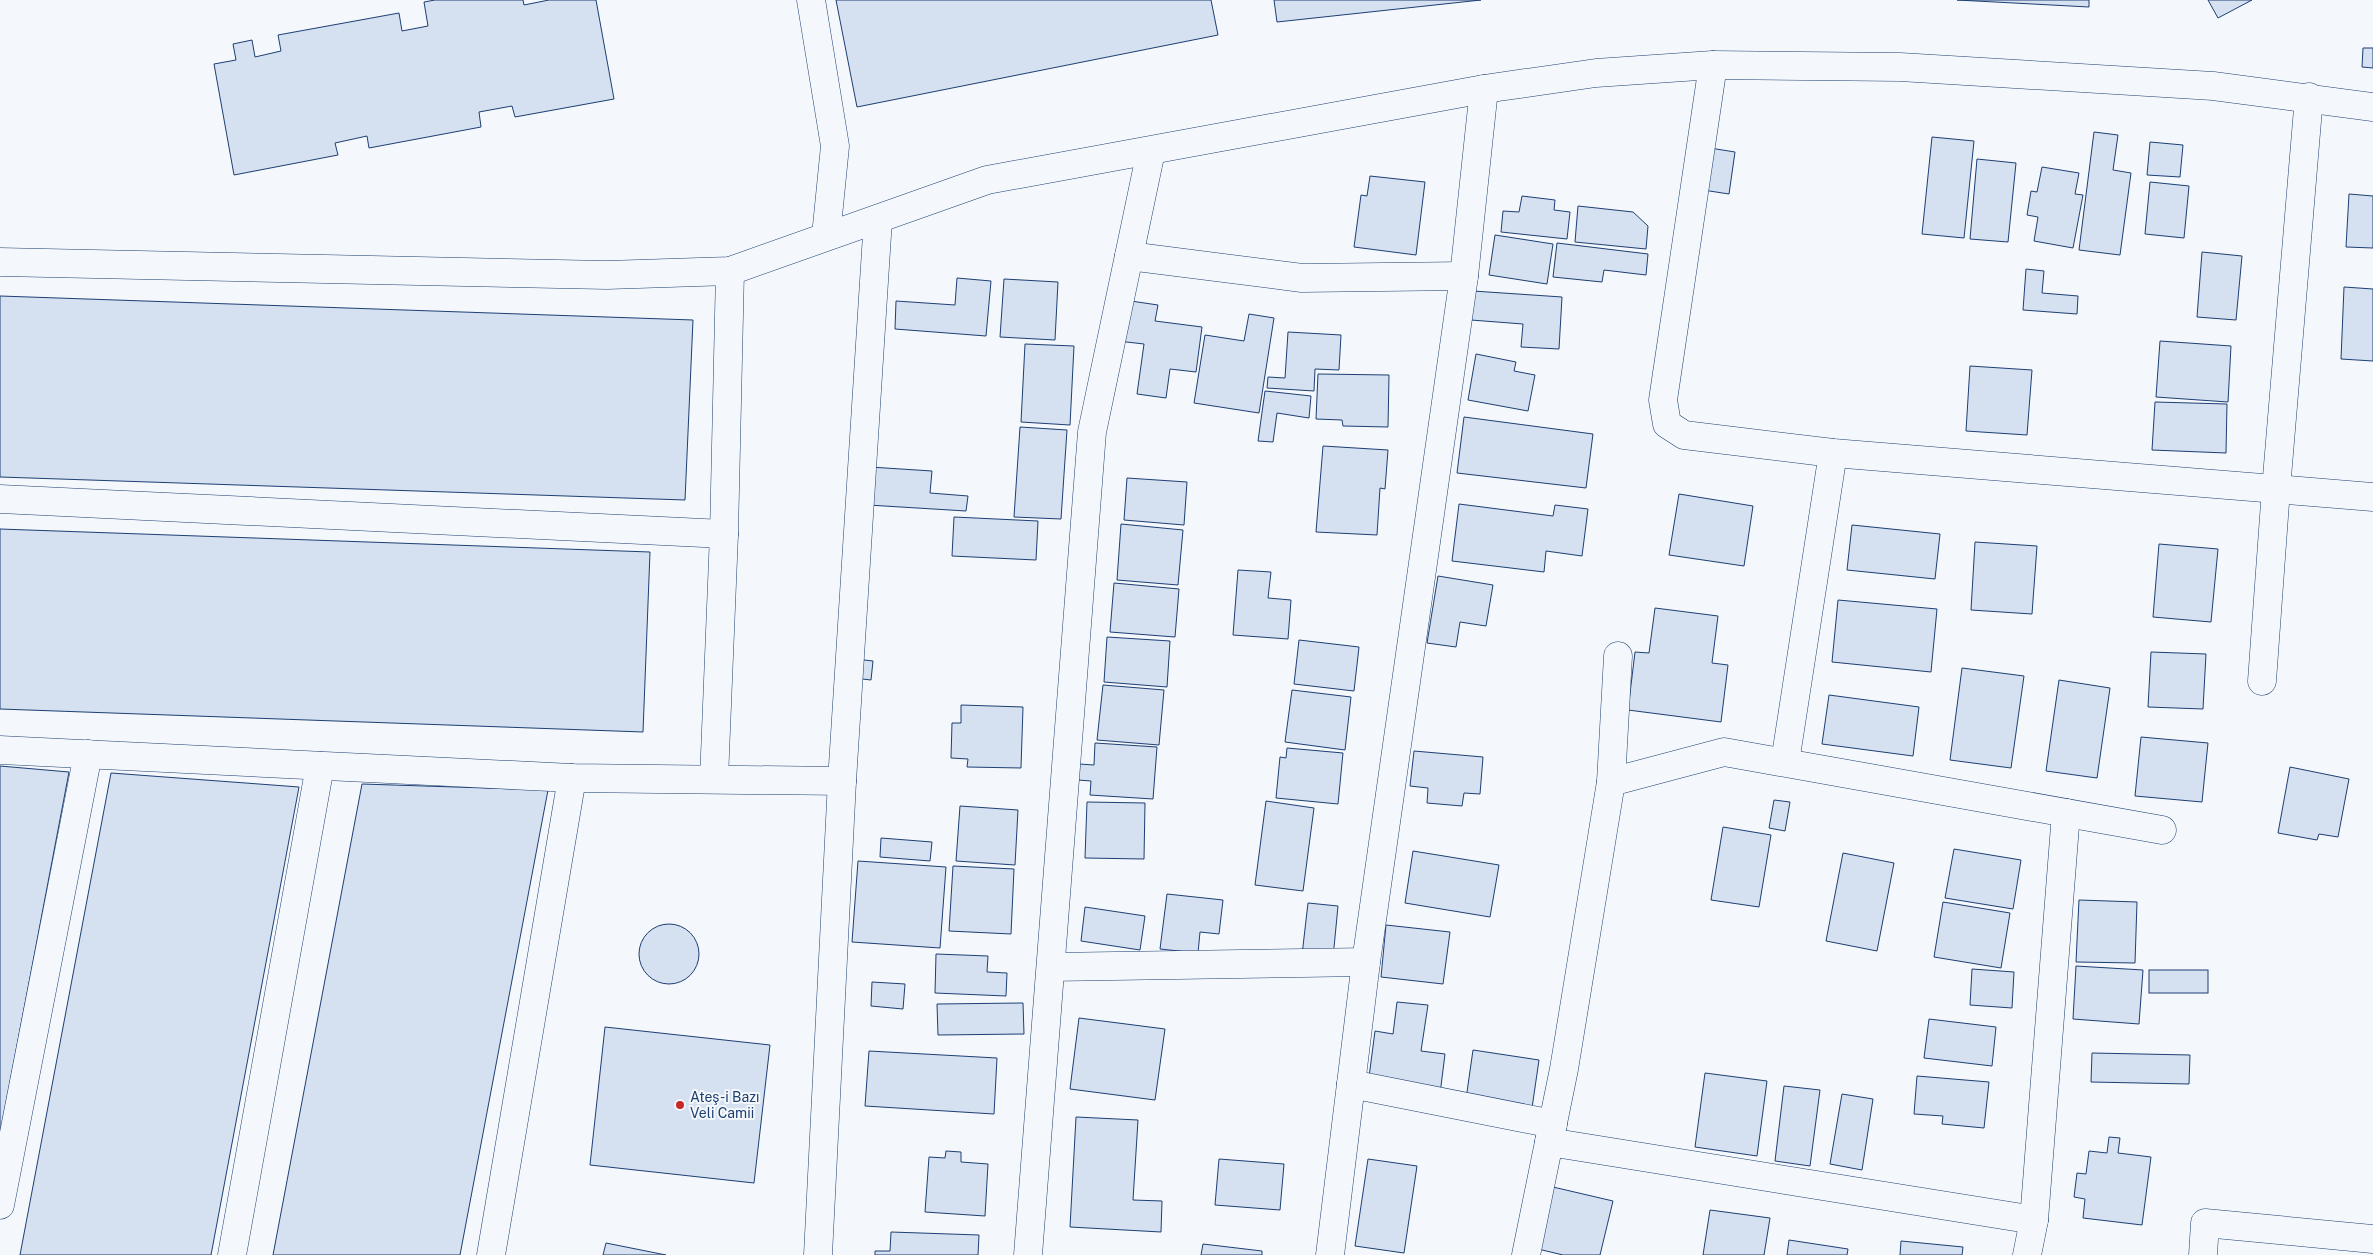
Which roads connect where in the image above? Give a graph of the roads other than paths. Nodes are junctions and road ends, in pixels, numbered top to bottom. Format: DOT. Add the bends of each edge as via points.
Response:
graph roads {
  1 [pos="810,0"];
  2 [pos="1714,64"];
  3 [pos="1484,89"];
  4 [pos="2309,98"];
  5 [pos="2373,107"];
  6 [pos="1151,151"];
  7 [pos="878,218"];
  8 [pos="826,236"];
  9 [pos="1129,256"];
  10 [pos="0,262"];
  11 [pos="730,271"];
  12 [pos="1464,276"];
  13 [pos="1833,453"];
  14 [pos="2276,489"];
  15 [pos="2373,497"];
  16 [pos="0,499"];
  17 [pos="724,534"];
  18 [pos="1618,656"];
  19 [pos="2262,681"];
  20 [pos="0,750"];
  21 [pos="88,754"];
  22 [pos="1785,762"];
  23 [pos="320,766"];
  24 [pos="572,778"];
  25 [pos="714,779"];
  26 [pos="842,781"];
  27 [pos="1611,782"];
  28 [pos="2066,814"];
  29 [pos="2162,830"];
  30 [pos="1366,962"];
  31 [pos="1051,967"];
  32 [pos="1351,1084"];
  33 [pos="1551,1133"];
  34 [pos="0,1205"];
  35 [pos="2034,1220"];
  36 [pos="2373,1239"];
  37 [pos="232,1255"];
  38 [pos="491,1255"];
  39 [pos="818,1255"];
  40 [pos="1028,1255"];
  41 [pos="1331,1255"];
  42 [pos="1526,1255"];
  43 [pos="2027,1255"];
  44 [pos="2203,1255"];
  1 -- 8 [label="street" via="835,146"];
  2 -- 3 [label="street" via="1596,73"];
  2 -- 4 [label="street" via="1900,67 2213,86"];
  2 -- 13 [label="street" via="1663,400 1667,424 1684,435"];
  3 -- 6 [label="street"];
  3 -- 12 [label="street"];
  4 -- 5 [label="street"];
  4 -- 14 [label="street"];
  6 -- 7 [label="street" via="987,180"];
  6 -- 9 [label="street"];
  7 -- 8 [label="street"];
  7 -- 26 [label="street"];
  8 -- 11 [label="street"];
  9 -- 12 [label="street" via="1302,278"];
  9 -- 31 [label="street" via="1092,432"];
  10 -- 11 [label="street" via="607,275"];
  11 -- 17 [label="street"];
  12 -- 30 [label="street"];
  13 -- 14 [label="street"];
  13 -- 22 [label="street"];
  14 -- 15 [label="street"];
  14 -- 19 [label="street"];
  16 -- 17 [label="street"];
  17 -- 25 [label="street"];
  18 -- 27 [label="street"];
  20 -- 21 [label="street"];
  21 -- 23 [label="street"];
  21 -- 34 [label="street"];
  22 -- 27 [label="street" via="1724,752"];
  22 -- 28 [label="street"];
  23 -- 24 [label="street"];
  23 -- 37 [label="street"];
  24 -- 25 [label="street"];
  24 -- 38 [label="street"];
  25 -- 26 [label="street"];
  26 -- 39 [label="street"];
  27 -- 33 [label="street"];
  28 -- 29 [label="street"];
  28 -- 35 [label="street"];
  30 -- 31 [label="street"];
  30 -- 32 [label="street"];
  31 -- 40 [label="street"];
  32 -- 33 [label="street"];
  32 -- 41 [label="street"];
  33 -- 35 [label="street"];
  33 -- 42 [label="street"];
  35 -- 43 [label="street"];
  36 -- 44 [label="street" via="2204,1222"];
}
